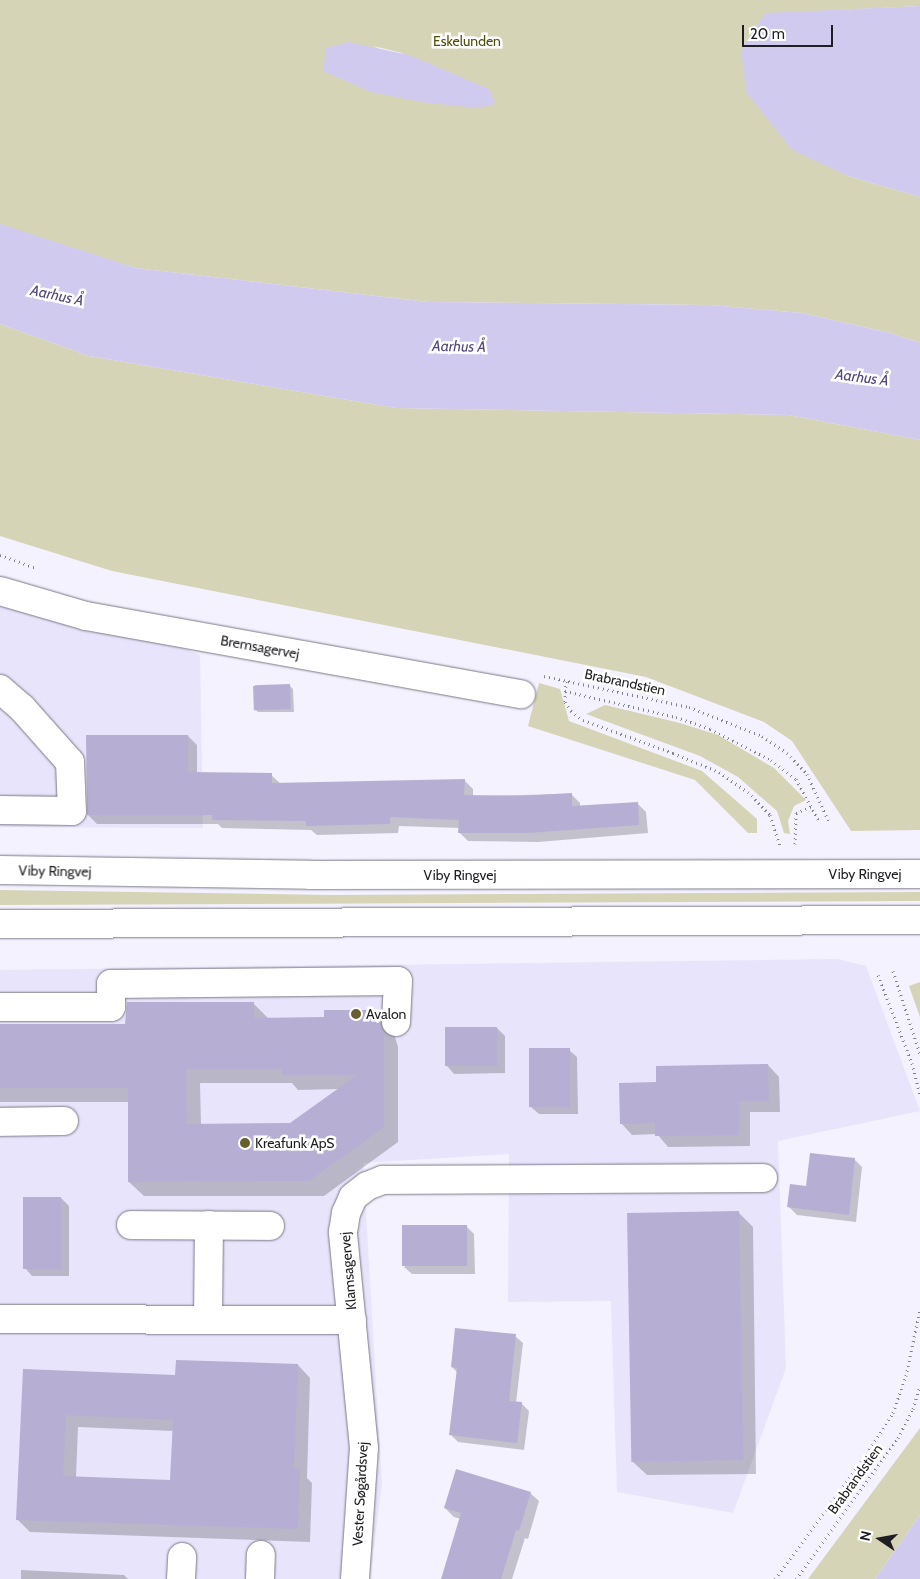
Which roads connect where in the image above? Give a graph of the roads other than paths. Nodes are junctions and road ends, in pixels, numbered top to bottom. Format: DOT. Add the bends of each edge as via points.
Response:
graph roads {
  1 [pos="0,590"];
  2 [pos="0,689"];
  3 [pos="521,694"];
  4 [pos="0,810"];
  5 [pos="0,870"];
  6 [pos="920,874"];
  7 [pos="920,920"];
  8 [pos="0,924"];
  9 [pos="0,1007"];
  10 [pos="396,1022"];
  11 [pos="64,1121"];
  12 [pos="0,1122"];
  13 [pos="763,1178"];
  14 [pos="131,1225"];
  15 [pos="209,1226"];
  16 [pos="270,1226"];
  17 [pos="0,1319"];
  18 [pos="208,1319"];
  19 [pos="352,1320"];
  20 [pos="356,1579"];
  1 -- 3 [label="main road, Bremsagervej" via="86,616"];
  2 -- 4 [label="main road" via="22,708 70,762 72,812"];
  5 -- 6 [label="main road, Viby Ringvej" via="310,875"];
  7 -- 8 [label="main road"];
  9 -- 10 [label="main road" via="111,1007 111,984 398,981"];
  11 -- 12 [label="main road"];
  13 -- 19 [label="main road, Klamsagervej" via="383,1180 366,1186 353,1197 346,1213 343,1232"];
  14 -- 15 [label="main road"];
  15 -- 16 [label="main road"];
  15 -- 18 [label="main road"];
  17 -- 18 [label="main road, Klamsagervej"];
  18 -- 19 [label="main road, Klamsagervej"];
  19 -- 20 [label="main road, Vester Søgårdsvej" via="364,1448"];
}
